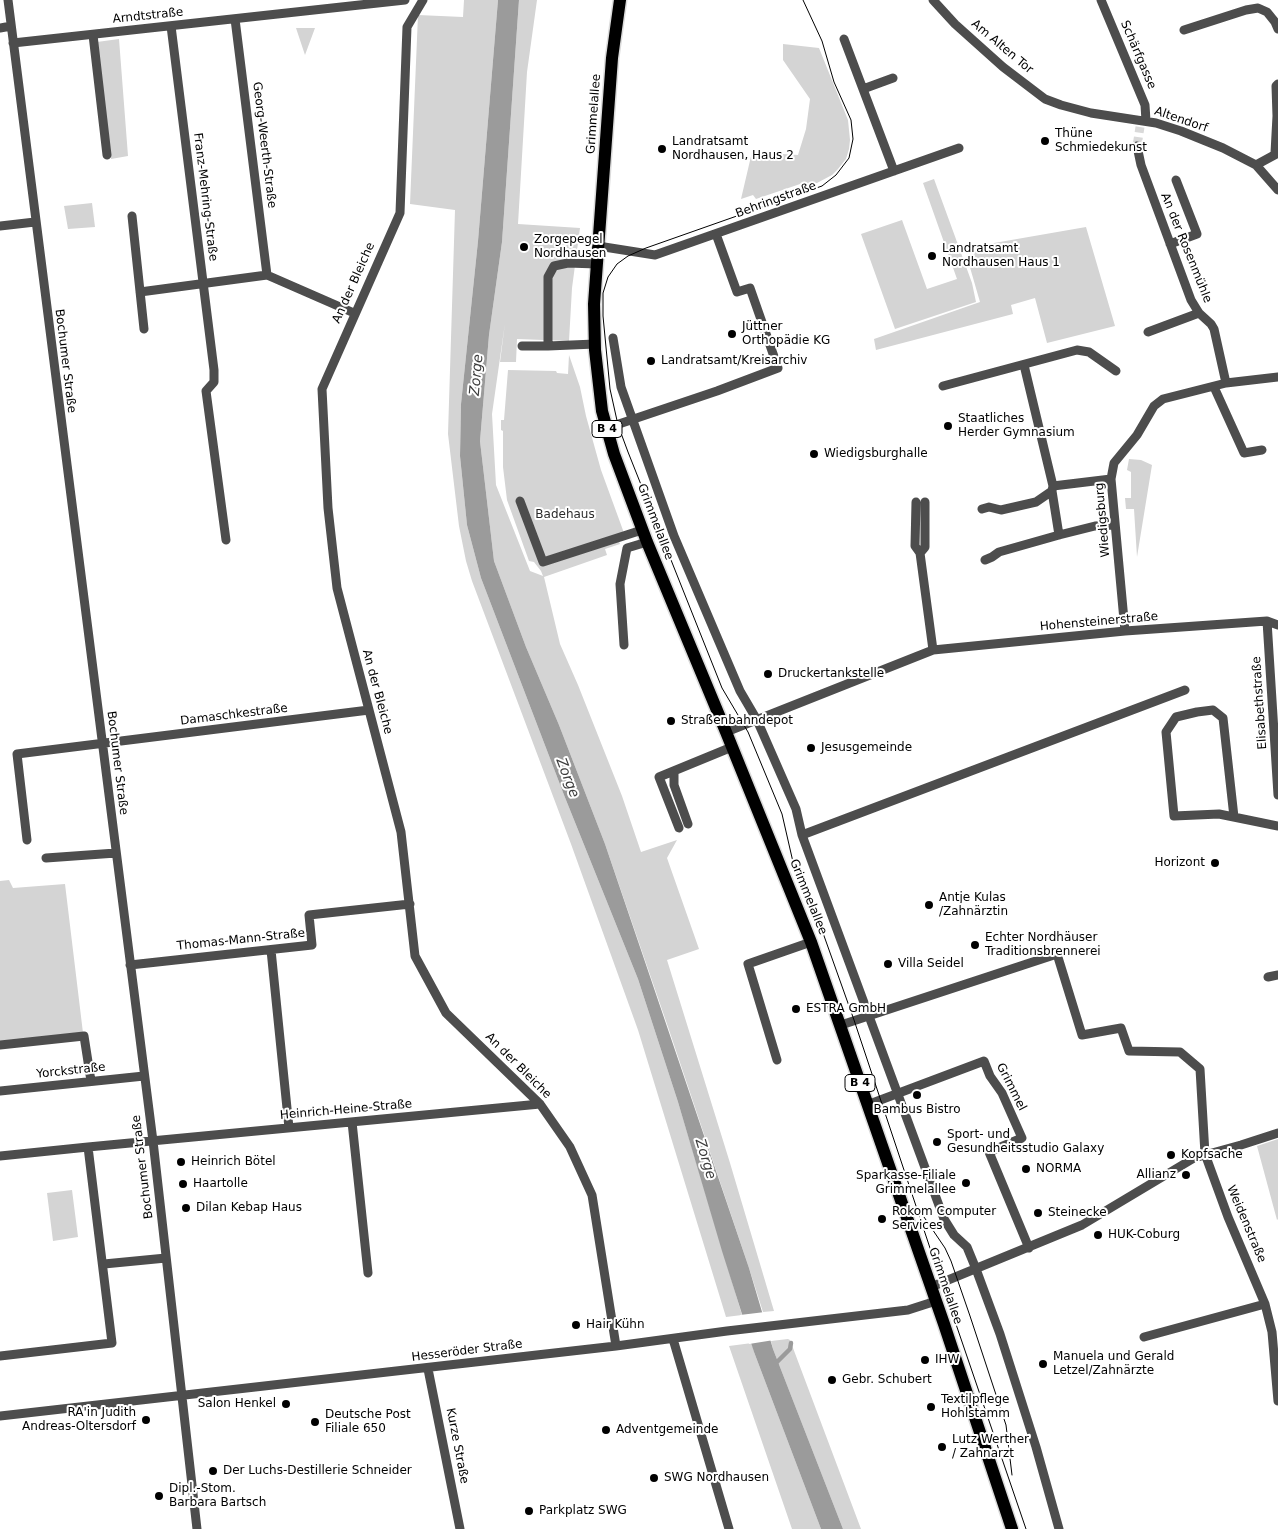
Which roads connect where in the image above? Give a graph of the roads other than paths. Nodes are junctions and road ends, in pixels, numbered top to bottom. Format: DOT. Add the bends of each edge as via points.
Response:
graph roads {
  1 [pos="8,0"];
  2 [pos="405,0"];
  3 [pos="423,0"];
  4 [pos="620,0"];
  5 [pos="933,0"];
  6 [pos="1101,0"];
  7 [pos="235,19"];
  8 [pos="11,26"];
  9 [pos="171,26"];
  10 [pos="0,28"];
  11 [pos="1278,29"];
  12 [pos="1184,30"];
  13 [pos="93,35"];
  14 [pos="844,39"];
  15 [pos="13,43"];
  16 [pos="893,78"];
  17 [pos="1278,84"];
  18 [pos="863,89"];
  19 [pos="1061,105"];
  20 [pos="1142,123"];
  21 [pos="1137,146"];
  22 [pos="959,148"];
  23 [pos="1276,153"];
  24 [pos="107,155"];
  25 [pos="1256,165"];
  26 [pos="894,171"];
  27 [pos="1176,180"];
  28 [pos="1278,190"];
  29 [pos="132,216"];
  30 [pos="35,222"];
  31 [pos="0,226"];
  32 [pos="716,234"];
  33 [pos="1170,244"];
  34 [pos="598,246"];
  35 [pos="597,264"];
  36 [pos="267,275"];
  37 [pos="203,283"];
  38 [pos="140,292"];
  39 [pos="354,313"];
  40 [pos="1199,313"];
  41 [pos="144,330"];
  42 [pos="1148,332"];
  43 [pos="613,338"];
  44 [pos="595,344"];
  45 [pos="522,346"];
  46 [pos="548,346"];
  47 [pos="1024,365"];
  48 [pos="1116,371"];
  49 [pos="1278,377"];
  50 [pos="1226,383"];
  51 [pos="943,386"];
  52 [pos="1214,387"];
  53 [pos="633,420"];
  54 [pos="607,428"];
  55 [pos="1262,450"];
  56 [pos="1111,479"];
  57 [pos="1052,488"];
  58 [pos="520,501"];
  59 [pos="921,502"];
  60 [pos="982,508"];
  61 [pos="1115,525"];
  62 [pos="1059,535"];
  63 [pos="645,536"];
  64 [pos="226,540"];
  65 [pos="984,560"];
  66 [pos="1267,622"];
  67 [pos="1278,625"];
  68 [pos="1125,631"];
  69 [pos="624,645"];
  70 [pos="933,650"];
  71 [pos="1185,690"];
  72 [pos="369,710"];
  73 [pos="757,720"];
  74 [pos="726,732"];
  75 [pos="102,743"];
  76 [pos="732,747"];
  77 [pos="674,771"];
  78 [pos="1278,795"];
  79 [pos="1234,817"];
  80 [pos="688,824"];
  81 [pos="1278,826"];
  82 [pos="679,828"];
  83 [pos="802,835"];
  84 [pos="27,840"];
  85 [pos="116,853"];
  86 [pos="46,858"];
  87 [pos="410,904"];
  88 [pos="811,942"];
  89 [pos="271,950"];
  90 [pos="130,965"];
  91 [pos="1278,975"];
  92 [pos="1268,977"];
  93 [pos="869,1015"];
  94 [pos="840,1025"];
  95 [pos="0,1045"];
  96 [pos="777,1060"];
  97 [pos="144,1076"];
  98 [pos="91,1081"];
  99 [pos="0,1090"];
  100 [pos="898,1093"];
  101 [pos="540,1104"];
  102 [pos="867,1105"];
  103 [pos="352,1122"];
  104 [pos="289,1128"];
  105 [pos="1278,1133"];
  106 [pos="153,1141"];
  107 [pos="88,1147"];
  108 [pos="1205,1154"];
  109 [pos="0,1156"];
  110 [pos="1029,1248"];
  111 [pos="166,1258"];
  112 [pos="104,1264"];
  113 [pos="976,1269"];
  114 [pos="368,1273"];
  115 [pos="931,1287"];
  116 [pos="936,1301"];
  117 [pos="1265,1304"];
  118 [pos="1144,1337"];
  119 [pos="673,1339"];
  120 [pos="616,1346"];
  121 [pos="0,1356"];
  122 [pos="1276,1366"];
  123 [pos="428,1369"];
  124 [pos="181,1394"];
  125 [pos="1278,1401"];
  126 [pos="0,1416"];
  127 [pos="197,1529"];
  128 [pos="460,1529"];
  129 [pos="729,1529"];
  130 [pos="1012,1529"];
  131 [pos="1059,1529"];
  1 -- 8 [label="street, Bochumer Straße"];
  2 -- 7 [label="street, Arndtstraße"];
  3 -- 39 [label="street, An der Bleiche" via="407,27 400,212"];
  4 -- 34 [label="main road, Grimmelallee / B 4" via="612,58"];
  5 -- 19 [label="street, Am Alten Tor" via="1003,67 1045,99"];
  6 -- 20 [label="street, Schärfgasse" via="1145,105"];
  7 -- 9 [label="street, Arndtstraße"];
  7 -- 36 [label="street, Georg-Weerth-Straße"];
  8 -- 10 [label="street"];
  8 -- 15 [label="street, Bochumer Straße"];
  9 -- 13 [label="street, Arndtstraße"];
  9 -- 37 [label="street, Franz-Mehring-Straße"];
  11 -- 12 [label="street" via="1267,12 1258,8"];
  13 -- 15 [label="street, Arndtstraße"];
  13 -- 24 [label="street"];
  14 -- 18 [label="street"];
  15 -- 30 [label="street, Bochumer Straße"];
  16 -- 18 [label="street"];
  17 -- 23 [label="street"];
  18 -- 26 [label="street"];
  19 -- 20 [label="street, Altendorf"];
  20 -- 25 [label="street, Altendorf" via="1165,126 1223,148"];
  21 -- 33 [label="street, An der Rosenmühle"];
  22 -- 26 [label="street, Behringstraße"];
  23 -- 25 [label="street"];
  25 -- 28 [label="street, Altendorf"];
  26 -- 32 [label="street, Behringstraße"];
  27 -- 33 [label="street" via="1197,234"];
  29 -- 38 [label="street"];
  30 -- 31 [label="street"];
  30 -- 75 [label="street, Bochumer Straße"];
  32 -- 34 [label="street, Behringstraße" via="655,256"];
  32 -- 53 [label="street" via="737,292 750,288 778,368"];
  33 -- 40 [label="street, An der Rosenmühle"];
  34 -- 35 [label="main road, Grimmelallee / B 4"];
  35 -- 44 [label="main road, Grimmelallee / B 4"];
  35 -- 46 [label="street" via="554,266 548,277"];
  36 -- 37 [label="street"];
  36 -- 39 [label="street"];
  37 -- 38 [label="street"];
  37 -- 64 [label="street, Franz-Mehring-Straße" via="214,370 214,382 206,391"];
  38 -- 41 [label="street"];
  39 -- 72 [label="street, An der Bleiche" via="322,388 328,508 337,588"];
  40 -- 42 [label="street"];
  40 -- 50 [label="street, An der Rosenmühle" via="1214,329"];
  43 -- 53 [label="street" via="621,387"];
  44 -- 46 [label="street"];
  44 -- 54 [label="main road, Grimmelallee / B 4" via="602,411"];
  45 -- 46 [label="street"];
  47 -- 48 [label="street" via="1083,350"];
  47 -- 51 [label="street"];
  47 -- 57 [label="street"];
  49 -- 50 [label="street, Wiedigsburg"];
  50 -- 52 [label="street, Wiedigsburg"];
  52 -- 55 [label="street" via="1244,453"];
  52 -- 56 [label="street, Wiedigsburg" via="1163,399 1154,406 1138,436 1114,462"];
  53 -- 54 [label="street"];
  53 -- 73 [label="street" via="674,536 740,691"];
  54 -- 63 [label="main road, Grimmelallee / B 4"];
  56 -- 57 [label="street"];
  56 -- 61 [label="street, Wiedigsburg"];
  57 -- 60 [label="street" via="1036,502 1001,510"];
  57 -- 62 [label="street"];
  58 -- 63 [label="street" via="543,562"];
  59 -- 70 [label="street" via="925,547 920,553"];
  61 -- 62 [label="street" via="1095,526"];
  61 -- 68 [label="street, Wiedigsburg"];
  62 -- 65 [label="street" via="999,552"];
  63 -- 69 [label="street" via="627,548 620,584"];
  63 -- 74 [label="main road, Grimmelallee / B 4"];
  66 -- 67 [label="street"];
  66 -- 68 [label="street, Hohensteinerstraße"];
  66 -- 78 [label="street, Elisabethstraße"];
  68 -- 70 [label="street, Hohensteinerstraße"];
  70 -- 73 [label="street, Hohensteinerstraße"];
  71 -- 83 [label="street"];
  72 -- 75 [label="street, Damaschkestraße"];
  72 -- 87 [label="street, An der Bleiche" via="402,832"];
  73 -- 74 [label="street, Hohensteinerstraße"];
  73 -- 83 [label="street" via="796,809"];
  74 -- 76 [label="main road, Grimmelallee / B 4"];
  75 -- 84 [label="street, Damaschkestraße" via="17,754"];
  75 -- 85 [label="street, Bochumer Straße"];
  76 -- 77 [label="street"];
  76 -- 88 [label="main road, Grimmelallee / B 4"];
  77 -- 80 [label="street" via="674,785"];
  77 -- 82 [label="street" via="659,777"];
  79 -- 79 [label="street" via="1219,814 1174,816 1166,732 1176,717 1213,710 1223,718"];
  79 -- 81 [label="street"];
  83 -- 93 [label="street"];
  85 -- 86 [label="street"];
  85 -- 90 [label="street, Bochumer Straße"];
  87 -- 89 [label="street, Thomas-Mann-Straße" via="308,915 312,945"];
  87 -- 101 [label="street, An der Bleiche" via="415,956 446,1013"];
  88 -- 94 [label="main road, Grimmelallee / B 4"];
  88 -- 96 [label="street" via="748,964"];
  89 -- 90 [label="street, Thomas-Mann-Straße"];
  89 -- 104 [label="street"];
  90 -- 97 [label="street, Bochumer Straße"];
  91 -- 92 [label="street"];
  93 -- 94 [label="street"];
  93 -- 100 [label="street"];
  93 -- 108 [label="street" via="1057,954 1082,1035 1121,1028 1129,1050 1180,1052 1200,1069"];
  94 -- 102 [label="main road, Grimmelallee / B 4"];
  95 -- 98 [label="street" via="84,1036"];
  97 -- 98 [label="street, Yorckstraße"];
  97 -- 106 [label="street, Bochumer Straße"];
  98 -- 99 [label="street, Yorckstraße"];
  100 -- 102 [label="street, Grimmel"];
  100 -- 110 [label="street, Grimmel" via="984,1062 1002,1092 1022,1138 989,1152"];
  100 -- 113 [label="street" via="944,1219 967,1247"];
  101 -- 103 [label="street, Heinrich-Heine-Straße"];
  101 -- 120 [label="street, An der Bleiche" via="570,1147 592,1195"];
  102 -- 115 [label="main road, Grimmelallee / B 4"];
  103 -- 104 [label="street, Heinrich-Heine-Straße"];
  103 -- 114 [label="street"];
  104 -- 106 [label="street, Heinrich-Heine-Straße"];
  105 -- 108 [label="street"];
  106 -- 107 [label="street, Heinrich-Heine-Straße"];
  106 -- 111 [label="street, Bochumer Straße"];
  107 -- 109 [label="street, Heinrich-Heine-Straße"];
  107 -- 112 [label="street"];
  108 -- 110 [label="street" via="1184,1163 1082,1225"];
  108 -- 117 [label="street, Weidenstraße"];
  110 -- 113 [label="street"];
  111 -- 112 [label="street"];
  111 -- 124 [label="street, Bochumer Straße"];
  112 -- 121 [label="street" via="112,1342"];
  113 -- 115 [label="street"];
  113 -- 131 [label="street" via="1000,1334"];
  115 -- 116 [label="main road, Grimmelallee / B 4"];
  116 -- 119 [label="street, Hesseröder Straße" via="908,1310"];
  116 -- 130 [label="main road, Grimmelallee / B 4"];
  117 -- 118 [label="street"];
  117 -- 122 [label="street, Weidenstraße"];
  119 -- 120 [label="street, Hesseröder Straße"];
  119 -- 129 [label="street"];
  120 -- 123 [label="street, Hesseröder Straße"];
  122 -- 125 [label="street, Weidenstraße"];
  123 -- 124 [label="street, Hesseröder Straße"];
  123 -- 128 [label="street, Kurze Straße"];
  124 -- 126 [label="street, Hesseröder Straße"];
  124 -- 127 [label="street, Bochumer Straße"];
}
